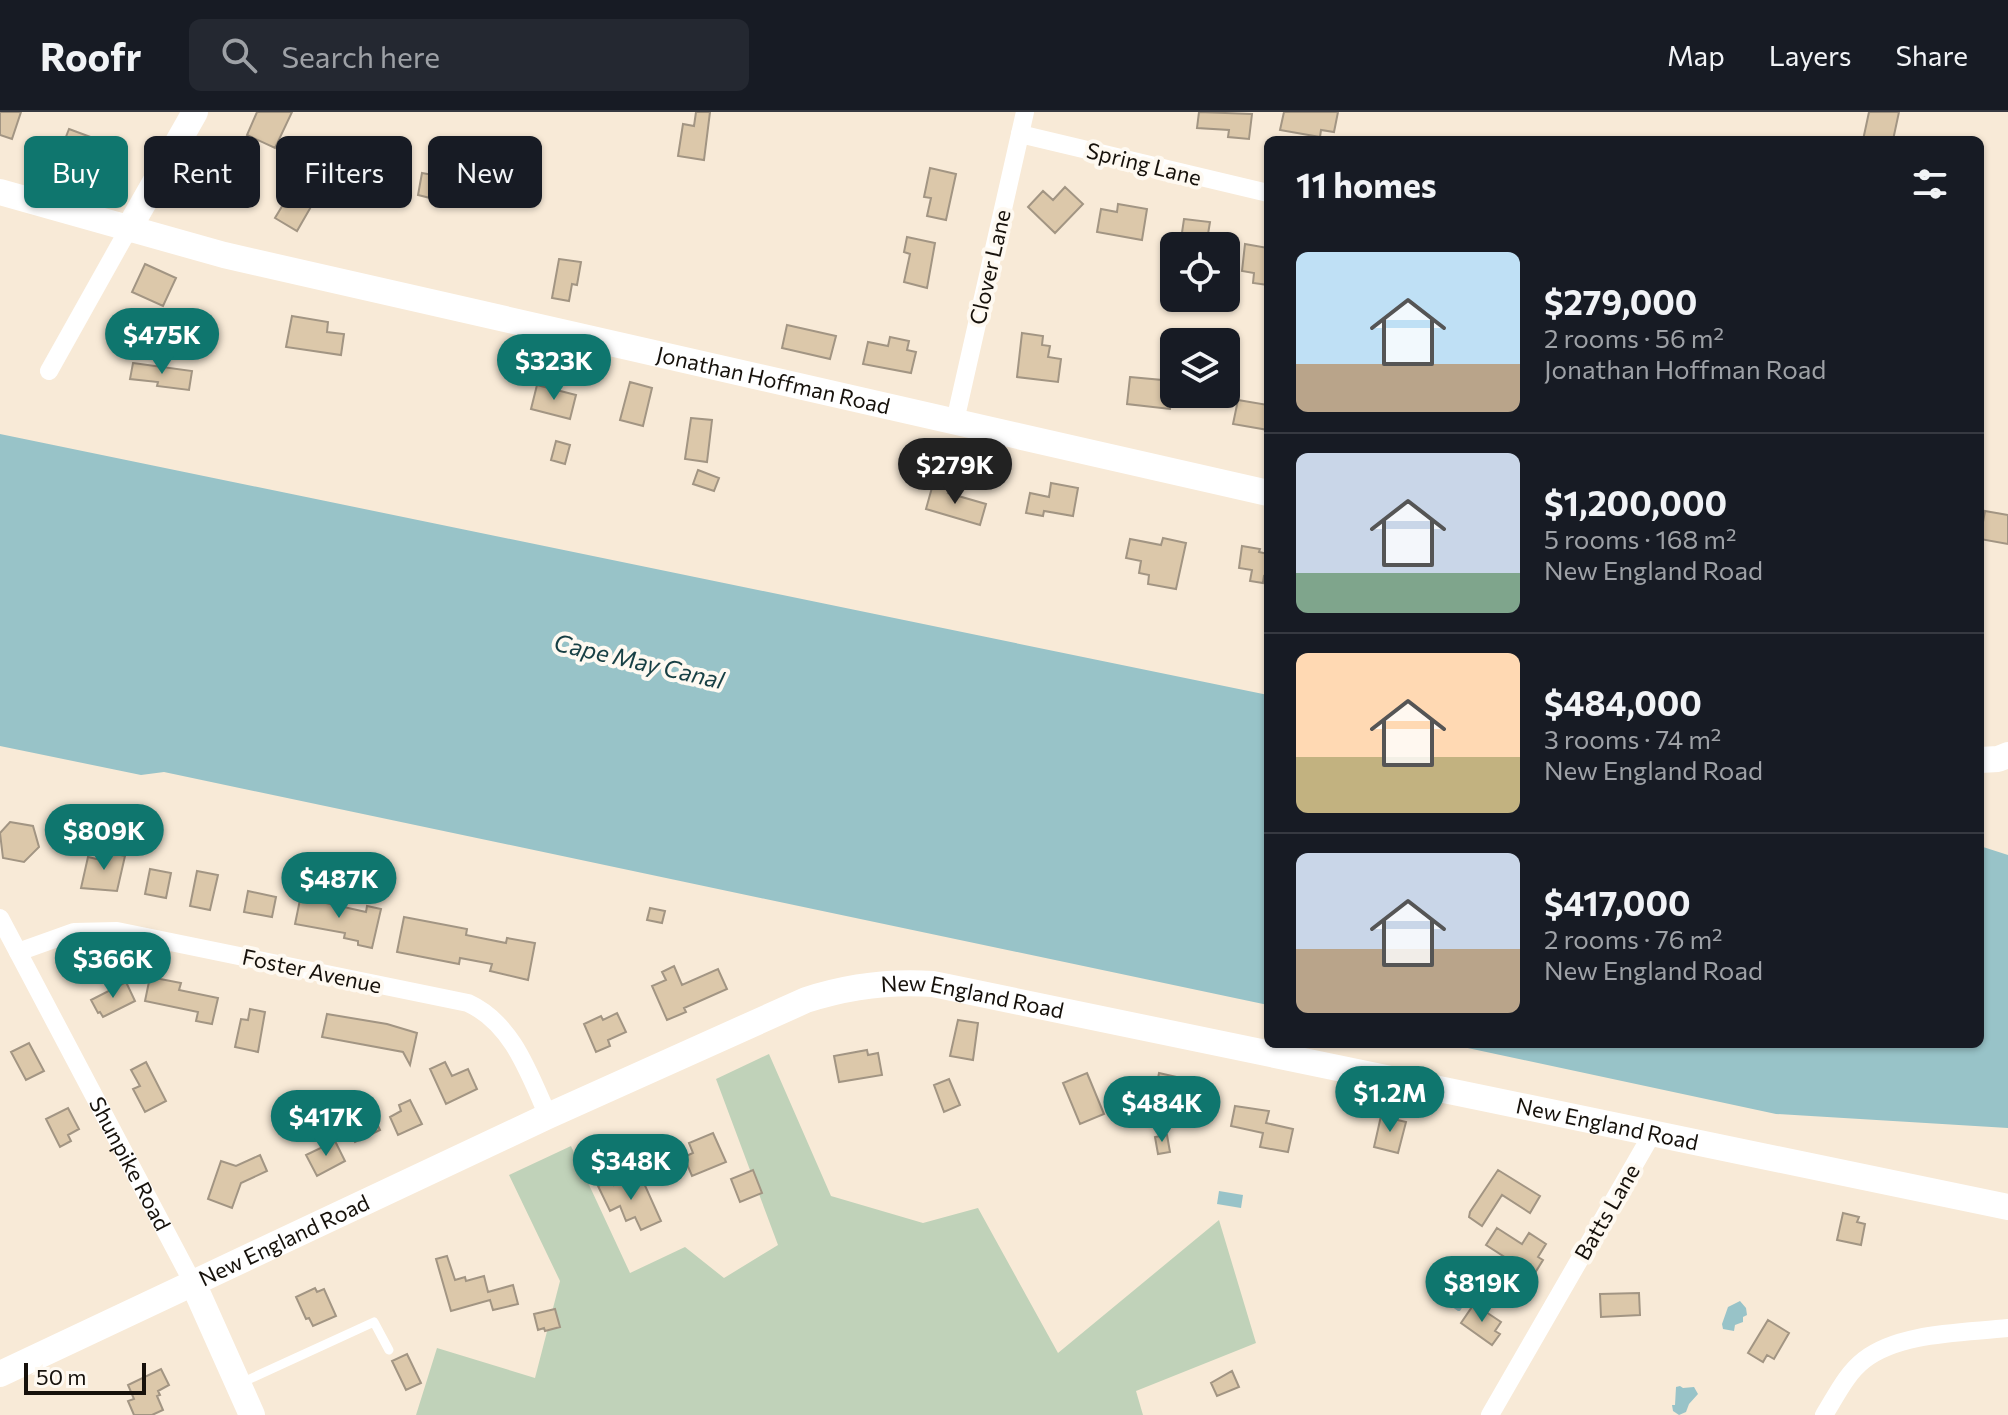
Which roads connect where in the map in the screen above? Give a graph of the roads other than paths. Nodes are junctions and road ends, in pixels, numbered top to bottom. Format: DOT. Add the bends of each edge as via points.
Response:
graph roads {
  1 [pos="195,112"];
  2 [pos="1025,112"];
  3 [pos="1020,134"];
  4 [pos="0,192"];
  5 [pos="1264,192"];
  6 [pos="128,230"];
  7 [pos="49,371"];
  8 [pos="955,421"];
  9 [pos="1264,492"];
  10 [pos="2008,755"];
  11 [pos="1984,760"];
  12 [pos="0,918"];
  13 [pos="18,952"];
  14 [pos="548,1116"];
  15 [pos="1652,1134"];
  16 [pos="2008,1207"];
  17 [pos="193,1283"];
  18 [pos="2008,1328"];
  19 [pos="389,1350"];
  20 [pos="0,1374"];
  21 [pos="238,1384"];
  22 [pos="252,1415"];
  23 [pos="1490,1415"];
  24 [pos="1824,1415"];
  1 -- 6 [label="street"];
  2 -- 3 [label="street, Clover Lane"];
  3 -- 5 [label="street, Spring Lane"];
  3 -- 8 [label="street, Clover Lane"];
  4 -- 6 [label="street, Jonathan Hoffman Road"];
  6 -- 7 [label="street"];
  6 -- 8 [label="street, Jonathan Hoffman Road"];
  8 -- 9 [label="street, Jonathan Hoffman Road"];
  10 -- 11 [label="street"];
  12 -- 13 [label="street, Shunpike Road"];
  13 -- 14 [label="street, Foster Avenue" via="74,932 117,931 468,1003 497,1021 508,1035"];
  13 -- 17 [label="street, Shunpike Road"];
  14 -- 15 [label="street, New England Road" via="806,1000 839,989 903,982 933,984"];
  14 -- 17 [label="street, New England Road"];
  15 -- 16 [label="street, New England Road"];
  15 -- 23 [label="street, Batts Lane"];
  17 -- 20 [label="street, New England Road"];
  17 -- 21 [label="street, Shunpike Road"];
  18 -- 24 [label="street" via="1922,1337 1888,1348 1864,1360"];
  19 -- 21 [label="lane" via="374,1322"];
  21 -- 22 [label="street, Shunpike Road"];
}
